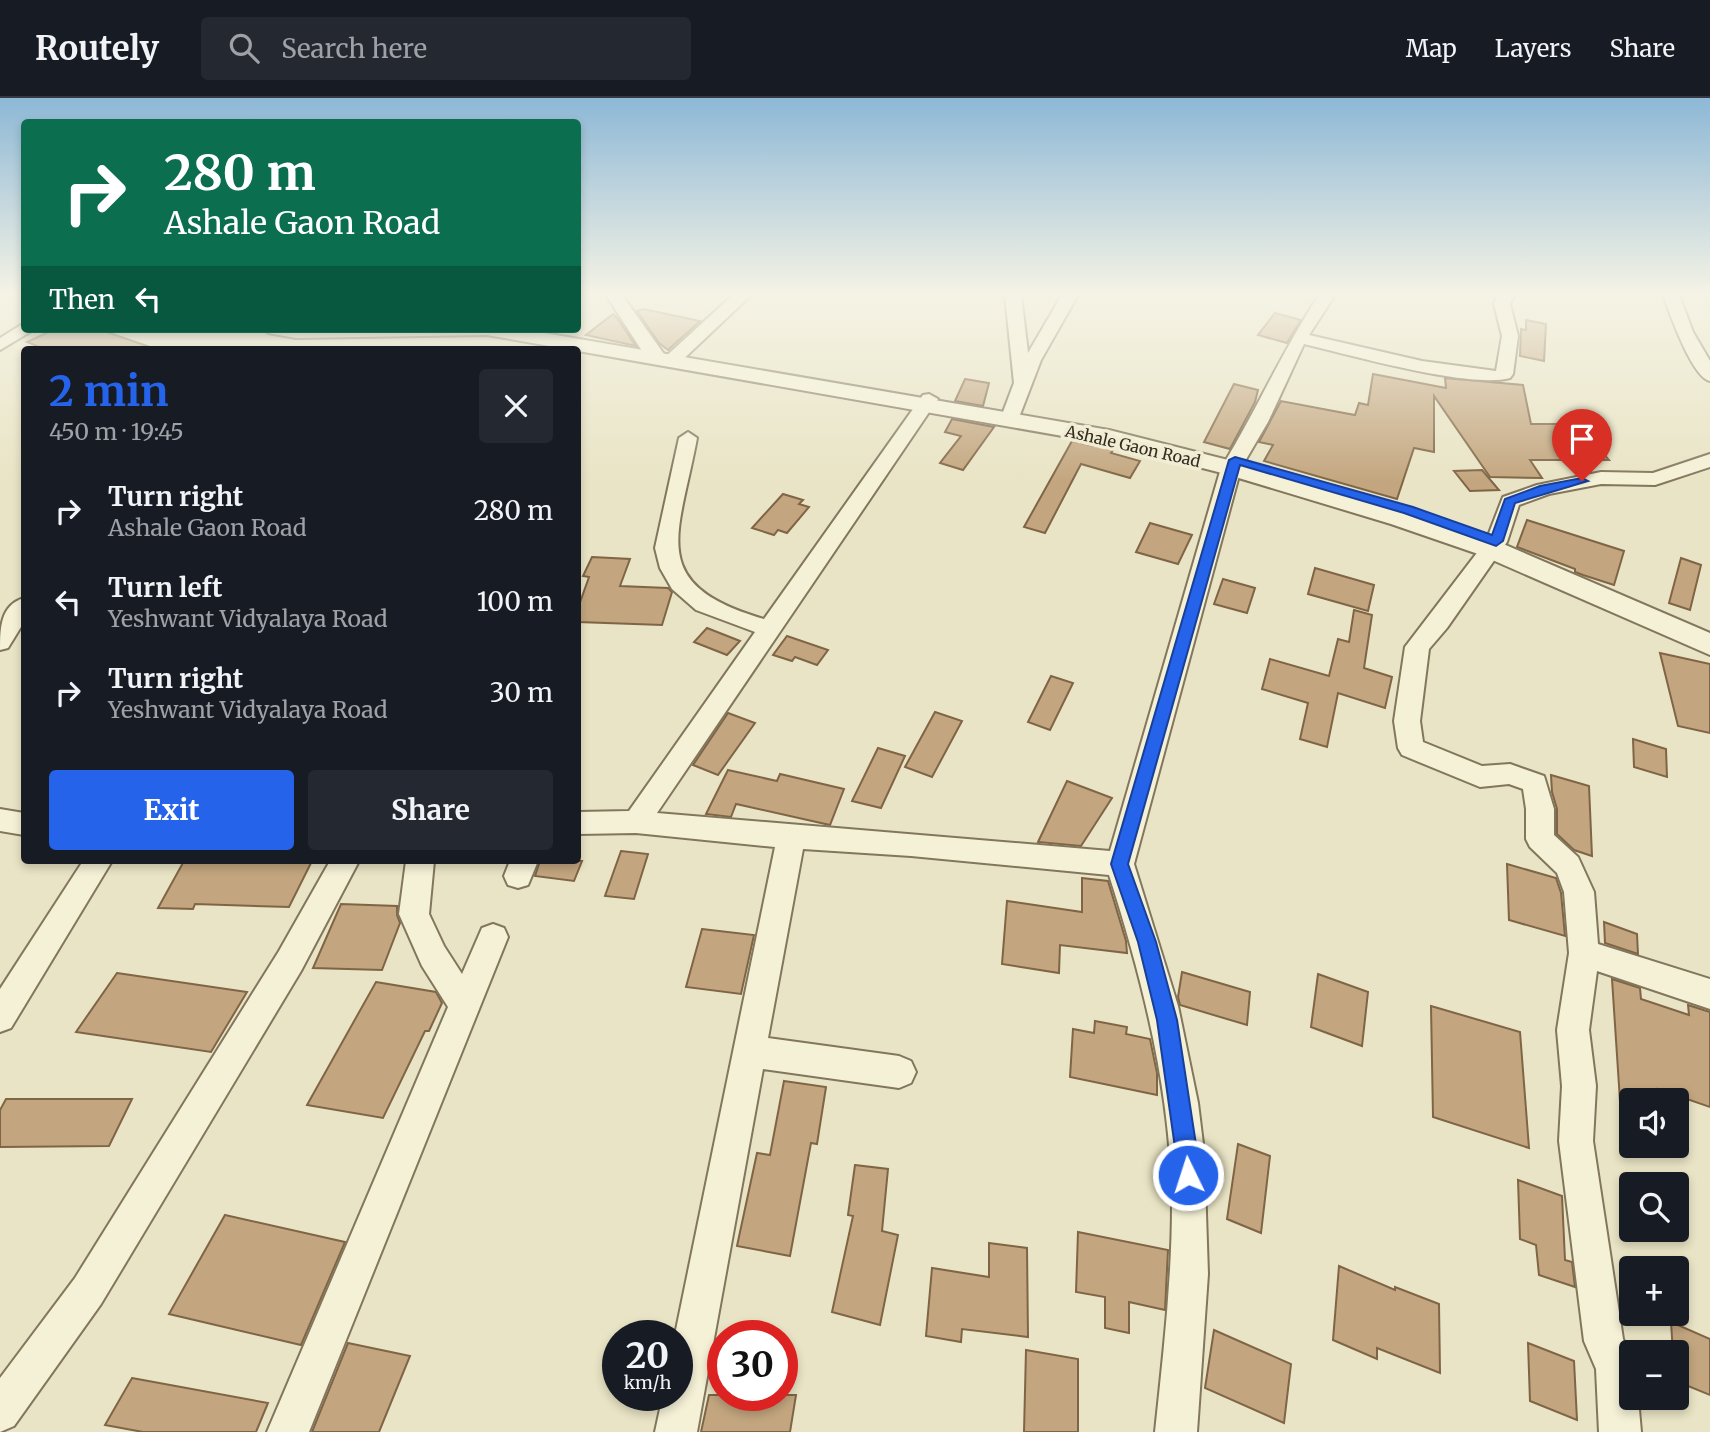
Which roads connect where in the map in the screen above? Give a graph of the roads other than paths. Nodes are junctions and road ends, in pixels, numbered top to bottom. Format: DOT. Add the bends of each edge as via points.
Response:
graph roads {
  1 [pos="660,357"];
  2 [pos="1019,357"];
  3 [pos="1034,357"];
  4 [pos="1290,357"];
  5 [pos="1384,357"];
  6 [pos="1508,357"];
  7 [pos="1699,357"];
  8 [pos="664,358"];
  9 [pos="1710,376"];
  10 [pos="1022,385"];
  11 [pos="927,402"];
  12 [pos="1010,416"];
  13 [pos="688,438"];
  14 [pos="1710,460"];
  15 [pos="1233,464"];
  16 [pos="1494,545"];
  17 [pos="21,610"];
  18 [pos="770,629"];
  19 [pos="1710,631"];
  20 [pos="0,642"];
  21 [pos="1710,645"];
  22 [pos="0,820"];
  23 [pos="636,822"];
  24 [pos="581,823"];
  25 [pos="21,824"];
  26 [pos="791,837"];
  27 [pos="96,864"];
  28 [pos="343,864"];
  29 [pos="420,864"];
  30 [pos="1120,864"];
  31 [pos="493,937"];
  32 [pos="1584,953"];
  33 [pos="1710,994"];
  34 [pos="465,1005"];
  35 [pos="0,1017"];
  36 [pos="750,1051"];
  37 [pos="899,1072"];
  38 [pos="0,1412"];
  39 [pos="288,1432"];
  40 [pos="676,1432"];
  41 [pos="1176,1432"];
  42 [pos="1619,1432"];
  1 -- 8 [label="street, Ashale Gaon Road"];
  2 -- 10 [label="street"];
  3 -- 10 [label="street"];
  4 -- 15 [label="street"];
  5 -- 6 [label="street" via="1497,376 1504,374"];
  7 -- 9 [label="street"];
  8 -- 11 [label="street, Ashale Gaon Road"];
  10 -- 12 [label="street"];
  11 -- 12 [label="street, Ashale Gaon Road"];
  11 -- 18 [label="street"];
  12 -- 15 [label="street, Ashale Gaon Road" via="1110,433"];
  13 -- 18 [label="street" via="666,548 669,564 682,587 706,609"];
  14 -- 16 [label="street" via="1655,479 1601,478 1510,501"];
  15 -- 16 [label="street, Ashale Gaon Road"];
  15 -- 30 [label="street"];
  16 -- 19 [label="street, Ashale Gaon Road"];
  16 -- 21 [label="street, Ashale Gaon Road"];
  16 -- 32 [label="street" via="1416,647 1407,721 1411,748 1480,777 1510,774 1535,783 1540,839 1568,866 1579,892"];
  17 -- 20 [label="street"];
  18 -- 23 [label="street"];
  22 -- 25 [label="street"];
  23 -- 24 [label="street"];
  23 -- 26 [label="street"];
  26 -- 30 [label="street"];
  26 -- 36 [label="street"];
  27 -- 35 [label="street"];
  28 -- 38 [label="street" via="290,961 95,1279"];
  29 -- 34 [label="street" via="414,914 433,956"];
  30 -- 41 [label="street" via="1167,1020 1187,1151 1190,1250"];
  31 -- 34 [label="street"];
  32 -- 33 [label="street"];
  32 -- 42 [label="street" via="1573,1030 1579,1086 1576,1141 1604,1341 1616,1368"];
  34 -- 39 [label="street"];
  36 -- 37 [label="street"];
  36 -- 40 [label="street"];
}
